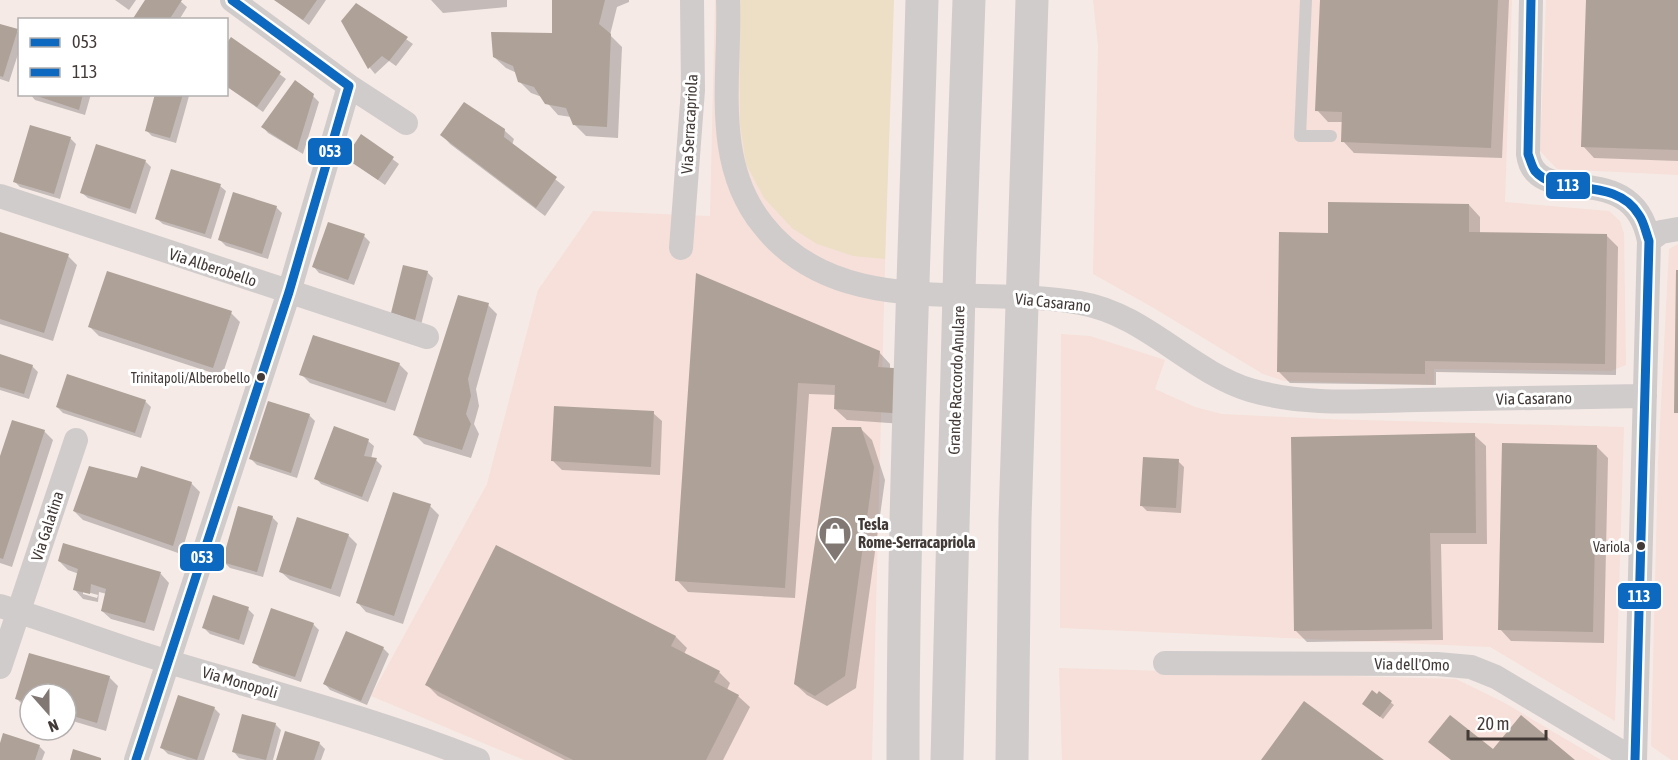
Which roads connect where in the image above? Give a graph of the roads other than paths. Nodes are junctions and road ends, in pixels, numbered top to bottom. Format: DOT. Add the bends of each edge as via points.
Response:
graph roads {
  1 [pos="232,0"];
  2 [pos="692,0"];
  3 [pos="728,0"];
  4 [pos="922,0"];
  5 [pos="969,0"];
  6 [pos="1032,0"];
  7 [pos="1306,0"];
  8 [pos="1531,0"];
  9 [pos="349,86"];
  10 [pos="406,123"];
  11 [pos="1331,136"];
  12 [pos="0,196"];
  13 [pos="1678,229"];
  14 [pos="1649,242"];
  15 [pos="681,248"];
  16 [pos="290,292"];
  17 [pos="427,337"];
  18 [pos="1645,396"];
  19 [pos="76,440"];
  20 [pos="9,609"];
  21 [pos="167,662"];
  22 [pos="1165,663"];
  23 [pos="0,667"];
  24 [pos="136,760"];
  25 [pos="478,760"];
  26 [pos="903,760"];
  27 [pos="947,760"];
  28 [pos="1012,760"];
  29 [pos="1635,760"];
  1 -- 9 [label="street"];
  2 -- 15 [label="street, Via Serracapriola" via="693,90"];
  3 -- 18 [label="street, Via Casarano" via="728,134 738,178 764,227 804,261 832,276 894,292 1057,300 1094,306 1128,320 1227,381 1278,396 1338,401"];
  4 -- 26 [label="highway" via="914,313 906,454"];
  5 -- 27 [label="highway, Grande Raccordo Anulare"];
  6 -- 28 [label="highway" via="1015,519"];
  7 -- 11 [label="lane" via="1300,136"];
  8 -- 14 [label="street" via="1531,165 1547,180 1600,189 1632,204 1643,217"];
  9 -- 10 [label="street"];
  9 -- 16 [label="street"];
  12 -- 16 [label="street, Via Alberobello"];
  13 -- 14 [label="street" via="1661,232"];
  14 -- 18 [label="street"];
  16 -- 17 [label="street, Via Alberobello"];
  16 -- 21 [label="street"];
  18 -- 29 [label="street"];
  19 -- 20 [label="street, Via Galatina"];
  20 -- 21 [label="street, Via Monopoli"];
  20 -- 23 [label="street, Via Galatina"];
  21 -- 24 [label="street"];
  21 -- 25 [label="street, Via Monopoli" via="345,713"];
  22 -- 29 [label="street, Via dell'Omo" via="1465,666 1496,677"];
}
